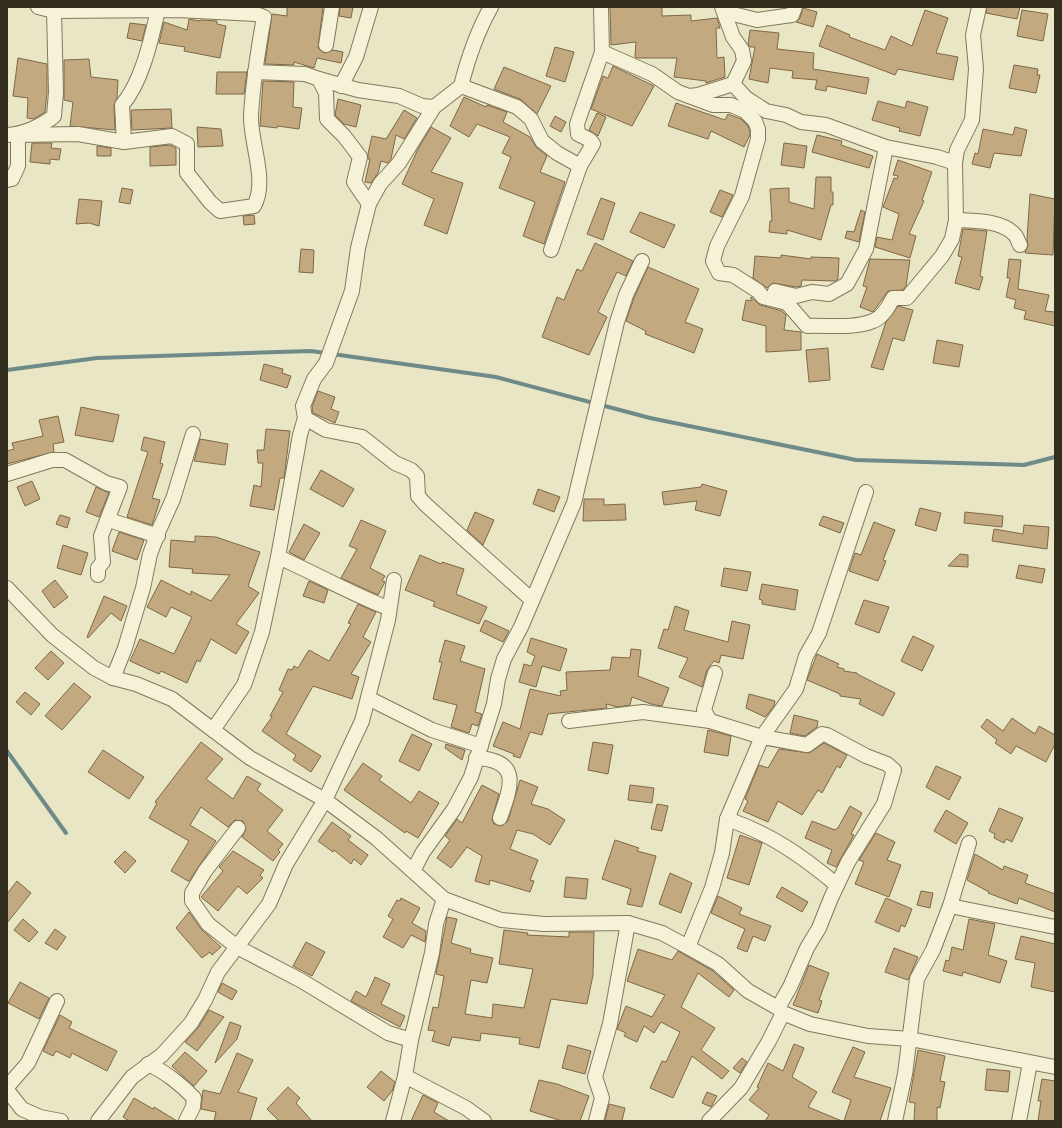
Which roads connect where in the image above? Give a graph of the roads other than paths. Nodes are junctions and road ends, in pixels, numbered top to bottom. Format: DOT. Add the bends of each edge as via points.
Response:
graph roads {
  1 [pos="38,7"];
  2 [pos="332,7"];
  3 [pos="371,7"];
  4 [pos="600,7"];
  5 [pos="795,7"];
  6 [pos="979,7"];
  7 [pos="177,9"];
  8 [pos="488,9"];
  9 [pos="158,10"];
  10 [pos="724,10"];
  11 [pos="54,11"];
  12 [pos="326,44"];
  13 [pos="602,52"];
  14 [pos="255,72"];
  15 [pos="319,79"];
  16 [pos="733,84"];
  17 [pos="341,86"];
  18 [pos="461,86"];
  19 [pos="689,96"];
  20 [pos="434,107"];
  21 [pos="12,135"];
  22 [pos="124,142"];
  23 [pos="886,147"];
  24 [pos="955,163"];
  25 [pos="580,166"];
  26 [pos="7,180"];
  27 [pos="369,204"];
  28 [pos="956,220"];
  29 [pos="1020,245"];
  30 [pos="551,250"];
  31 [pos="642,262"];
  32 [pos="748,286"];
  33 [pos="305,418"];
  34 [pos="193,434"];
  35 [pos="7,474"];
  36 [pos="866,492"];
  37 [pos="108,520"];
  38 [pos="158,536"];
  39 [pos="278,557"];
  40 [pos="98,575"];
  41 [pos="394,580"];
  42 [pos="7,588"];
  43 [pos="532,600"];
  44 [pos="388,608"];
  45 [pos="715,673"];
  46 [pos="113,678"];
  47 [pos="368,698"];
  48 [pos="569,721"];
  49 [pos="710,722"];
  50 [pos="213,730"];
  51 [pos="762,737"];
  52 [pos="478,752"];
  53 [pos="325,800"];
  54 [pos="500,818"];
  55 [pos="727,820"];
  56 [pos="238,828"];
  57 [pos="969,843"];
  58 [pos="413,871"];
  59 [pos="837,885"];
  60 [pos="444,899"];
  61 [pos="950,906"];
  62 [pos="628,923"];
  63 [pos="1055,927"];
  64 [pos="237,947"];
  65 [pos="688,947"];
  66 [pos="57,1001"];
  67 [pos="780,1010"];
  68 [pos="910,1039"];
  69 [pos="412,1040"];
  70 [pos="1030,1063"];
  71 [pos="148,1064"];
  72 [pos="1055,1067"];
  73 [pos="405,1076"];
  74 [pos="7,1087"];
  75 [pos="7,1090"];
  76 [pos="37,1119"];
  77 [pos="61,1121"];
  78 [pos="98,1121"];
  79 [pos="186,1121"];
  80 [pos="393,1121"];
  81 [pos="484,1121"];
  82 [pos="596,1121"];
  83 [pos="709,1121"];
  84 [pos="895,1121"];
  85 [pos="1019,1121"];
  1 -- 11 [label="street"];
  2 -- 12 [label="street"];
  3 -- 17 [label="street" via="356,58"];
  4 -- 13 [label="street"];
  5 -- 10 [label="street" via="792,15 757,20"];
  6 -- 24 [label="street" via="973,35 976,69 972,120 957,150"];
  7 -- 9 [label="street"];
  7 -- 14 [label="street" via="256,14 264,17"];
  8 -- 18 [label="street" via="466,65"];
  9 -- 11 [label="street"];
  9 -- 22 [label="street" via="143,65 128,98 122,105"];
  10 -- 16 [label="street" via="742,50 744,61"];
  11 -- 21 [label="street" via="54,116 48,121"];
  13 -- 19 [label="street" via="652,74 678,92"];
  13 -- 25 [label="street" via="578,124 578,134 593,144"];
  14 -- 15 [label="street" via="305,74"];
  14 -- 22 [label="street" via="251,117 258,172 258,199 254,206 220,211 187,173 187,144 172,136"];
  15 -- 17 [label="street"];
  15 -- 27 [label="street" via="326,93 327,119 360,157 354,182"];
  16 -- 19 [label="street"];
  16 -- 23 [label="street" via="746,98 766,111 786,115 801,122 826,125"];
  17 -- 20 [label="street" via="399,96 422,106"];
  18 -- 20 [label="street"];
  18 -- 25 [label="street" via="517,107 531,120 542,141"];
  19 -- 32 [label="street" via="713,105 731,105 745,111 758,129 758,139 742,196 717,246 713,261 719,273 734,275"];
  20 -- 27 [label="street" via="399,163 380,184"];
  21 -- 22 [label="street" via="78,134"];
  21 -- 26 [label="street" via="18,166 12,179"];
  23 -- 24 [label="street" via="938,157"];
  23 -- 32 [label="street" via="866,249 847,284 829,294 812,292 796,296"];
  24 -- 28 [label="street"];
  25 -- 30 [label="street"];
  27 -- 33 [label="street" via="358,248 352,291 326,364 314,379 305,399"];
  28 -- 29 [label="street" via="1004,227 1015,234"];
  28 -- 32 [label="street" via="952,239 942,256 907,298 894,298 874,321 842,327 807,326 787,303 763,297"];
  31 -- 43 [label="street" via="626,295 617,322 574,503"];
  33 -- 39 [label="street"];
  33 -- 43 [label="street" via="326,430 362,437 394,463 411,470 417,476 418,496 425,504"];
  34 -- 38 [label="street" via="173,499"];
  35 -- 37 [label="street" via="52,460 65,460 106,483 120,487"];
  36 -- 51 [label="street" via="819,633 806,656 796,689"];
  37 -- 38 [label="street"];
  37 -- 40 [label="street" via="101,536 102,562 98,568"];
  38 -- 46 [label="street" via="150,554 125,648"];
  39 -- 44 [label="street"];
  39 -- 50 [label="street" via="262,632 244,685"];
  41 -- 44 [label="street"];
  42 -- 46 [label="street" via="52,635 94,668"];
  43 -- 52 [label="street" via="504,659 494,704"];
  44 -- 47 [label="street" via="388,620"];
  45 -- 49 [label="street" via="704,710"];
  46 -- 50 [label="street" via="136,684 172,699"];
  47 -- 52 [label="street"];
  47 -- 53 [label="street" via="362,721"];
  48 -- 49 [label="street" via="643,712"];
  49 -- 51 [label="street"];
  50 -- 53 [label="street" via="250,758"];
  51 -- 55 [label="street"];
  51 -- 59 [label="street" via="807,745 822,734 827,735 887,764 894,770 884,804 848,862"];
  52 -- 54 [label="street" via="504,766 510,778 511,787"];
  52 -- 58 [label="street" via="471,777 454,809 423,852"];
  53 -- 58 [label="street" via="376,838"];
  53 -- 64 [label="street" via="286,864 268,904"];
  55 -- 59 [label="street" via="752,828 803,857"];
  55 -- 65 [label="street" via="722,854 712,888"];
  56 -- 64 [label="street" via="205,871 192,893 192,901 208,924"];
  57 -- 61 [label="street"];
  58 -- 60 [label="street"];
  59 -- 67 [label="street"];
  60 -- 62 [label="street" via="501,920 544,924"];
  60 -- 69 [label="street" via="436,924"];
  61 -- 63 [label="street"];
  61 -- 68 [label="street" via="933,950 917,979"];
  62 -- 65 [label="street" via="662,933"];
  62 -- 82 [label="street" via="610,1024 595,1077 602,1098"];
  64 -- 69 [label="street" via="308,985 388,1033"];
  64 -- 71 [label="street" via="218,972 191,1023 162,1055"];
  65 -- 67 [label="street" via="718,964 748,991"];
  66 -- 74 [label="street" via="28,1063"];
  67 -- 68 [label="street" via="817,1026 868,1036"];
  67 -- 83 [label="street" via="769,1041 741,1088"];
  68 -- 70 [label="street"];
  68 -- 84 [label="street"];
  69 -- 73 [label="street"];
  70 -- 72 [label="street"];
  70 -- 85 [label="street"];
  71 -- 78 [label="street" via="132,1077"];
  71 -- 79 [label="street" via="187,1090 194,1098 193,1107"];
  73 -- 80 [label="street"];
  73 -- 81 [label="street" via="466,1108"];
  75 -- 76 [label="street" via="22,1109"];
  76 -- 77 [label="street"];
}
